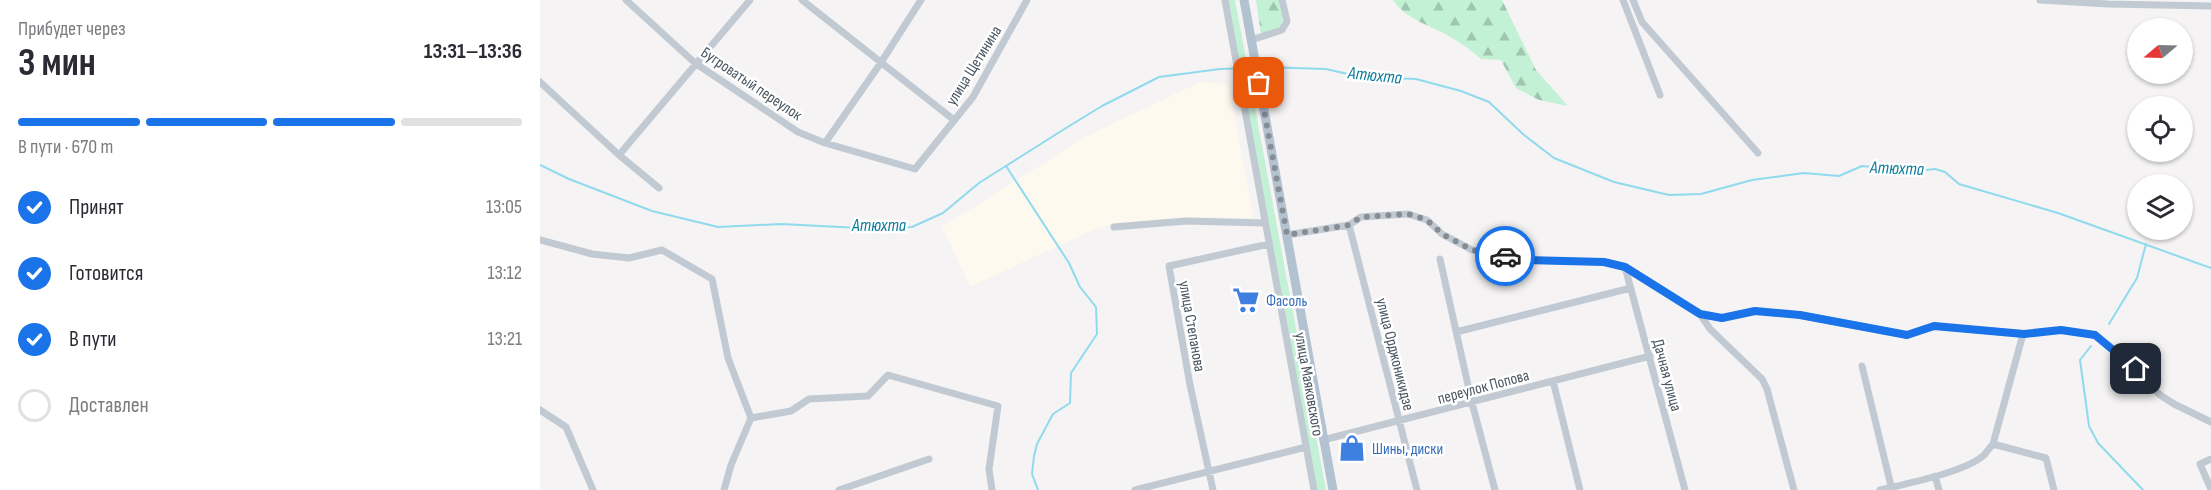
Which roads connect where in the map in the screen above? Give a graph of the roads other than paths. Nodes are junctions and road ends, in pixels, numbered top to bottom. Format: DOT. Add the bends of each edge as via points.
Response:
graph roads {
  1 [pos="626,0"];
  2 [pos="750,0"];
  3 [pos="802,0"];
  4 [pos="921,0"];
  5 [pos="1027,0"];
  6 [pos="1225,0"];
  7 [pos="1244,0"];
  8 [pos="1282,0"];
  9 [pos="1623,0"];
  10 [pos="1633,0"];
  11 [pos="2040,0"];
  12 [pos="2211,6"];
  13 [pos="1252,43"];
  14 [pos="695,63"];
  15 [pos="880,64"];
  16 [pos="540,82"];
  17 [pos="1660,95"];
  18 [pos="954,120"];
  19 [pos="825,144"];
  20 [pos="1758,153"];
  21 [pos="619,155"];
  22 [pos="915,169"];
  23 [pos="659,188"];
  24 [pos="1265,223"];
  25 [pos="1349,225"];
  26 [pos="1114,227"];
  27 [pos="1287,235"];
  28 [pos="540,240"];
  29 [pos="1269,244"];
  30 [pos="1440,259"];
  31 [pos="1625,267"];
  32 [pos="1631,288"];
  33 [pos="1700,314"];
  34 [pos="1456,332"];
  35 [pos="2024,334"];
  36 [pos="1650,356"];
  37 [pos="1862,366"];
  38 [pos="1553,381"];
  39 [pos="1473,403"];
  40 [pos="540,410"];
  41 [pos="751,418"];
  42 [pos="1399,422"];
  43 [pos="2211,422"];
  44 [pos="1323,440"];
  45 [pos="1993,444"];
  46 [pos="1306,447"];
  47 [pos="929,459"];
  48 [pos="2211,459"];
  49 [pos="1210,471"];
  50 [pos="1935,476"];
  51 [pos="1892,489"];
  52 [pos="2211,489"];
  53 [pos="593,490"];
  54 [pos="724,490"];
  55 [pos="839,490"];
  56 [pos="992,490"];
  57 [pos="1135,490"];
  58 [pos="1213,490"];
  59 [pos="1314,490"];
  60 [pos="1333,490"];
  61 [pos="1417,490"];
  62 [pos="1495,490"];
  63 [pos="1580,490"];
  64 [pos="1684,490"];
  65 [pos="1794,490"];
  66 [pos="1880,490"];
  67 [pos="1939,490"];
  68 [pos="2054,490"];
  1 -- 14 [label="street, Бугроватый переулок"];
  2 -- 14 [label="street"];
  3 -- 15 [label="street"];
  4 -- 15 [label="street"];
  5 -- 18 [label="street, улица Щетинина" via="973,97"];
  6 -- 24 [label="street, улица Маяковского"];
  7 -- 13 [label="main road, улица Маяковского"];
  8 -- 13 [label="street" via="1287,21 1282,30"];
  9 -- 17 [label="street"];
  10 -- 20 [label="street" via="1642,22"];
  11 -- 12 [label="street"];
  13 -- 27 [label="main road, улица Маяковского"];
  14 -- 19 [label="street, Бугроватый переулок" via="798,132"];
  14 -- 21 [label="street"];
  15 -- 18 [label="street"];
  15 -- 19 [label="street"];
  16 -- 21 [label="street"];
  18 -- 22 [label="street, улица Щетинина"];
  19 -- 22 [label="street, Бугроватый переулок"];
  21 -- 23 [label="street"];
  24 -- 26 [label="street" via="1186,221"];
  24 -- 29 [label="street, улица Маяковского"];
  25 -- 27 [label="street"];
  25 -- 31 [label="street" via="1361,217 1408,214 1427,220 1442,234 1472,250 1525,260 1604,262"];
  25 -- 42 [label="street, улица Орджоникидзе"];
  27 -- 44 [label="main road, улица Маяковского"];
  28 -- 41 [label="street" via="592,254 629,258 662,250 712,279 728,358"];
  29 -- 46 [label="street, улица Маяковского"];
  29 -- 49 [label="street, улица Степанова" via="1169,266"];
  30 -- 34 [label="street"];
  31 -- 32 [label="street, Дачная улица"];
  31 -- 33 [label="street"];
  32 -- 34 [label="street"];
  32 -- 36 [label="street, Дачная улица"];
  33 -- 35 [label="street" via="1722,318 1755,311 1800,315 1907,335 1934,326"];
  33 -- 65 [label="street" via="1710,329 1762,379"];
  34 -- 39 [label="street"];
  35 -- 43 [label="street" via="2061,330 2095,335 2127,360 2160,395"];
  35 -- 45 [label="street"];
  36 -- 38 [label="street, переулок Попова"];
  36 -- 64 [label="street, Дачная улица"];
  37 -- 51 [label="street"];
  38 -- 39 [label="street, переулок Попова"];
  38 -- 63 [label="street"];
  39 -- 42 [label="street, переулок Попова"];
  39 -- 62 [label="street"];
  40 -- 53 [label="street" via="566,427"];
  41 -- 54 [label="street"];
  41 -- 56 [label="street" via="791,411 809,399 868,396 888,375 998,406 989,469"];
  42 -- 44 [label="street, переулок Попова"];
  42 -- 61 [label="street, улица Орджоникидзе"];
  44 -- 60 [label="main road, улица Маяковского"];
  45 -- 50 [label="street" via="1983,456"];
  45 -- 68 [label="street" via="2046,458"];
  46 -- 49 [label="street"];
  46 -- 59 [label="street, улица Маяковского"];
  47 -- 55 [label="street"];
  48 -- 52 [label="street" via="2200,464"];
  49 -- 57 [label="street"];
  49 -- 58 [label="street, улица Степанова"];
  50 -- 51 [label="street"];
  50 -- 67 [label="street"];
  51 -- 66 [label="street"];
}
